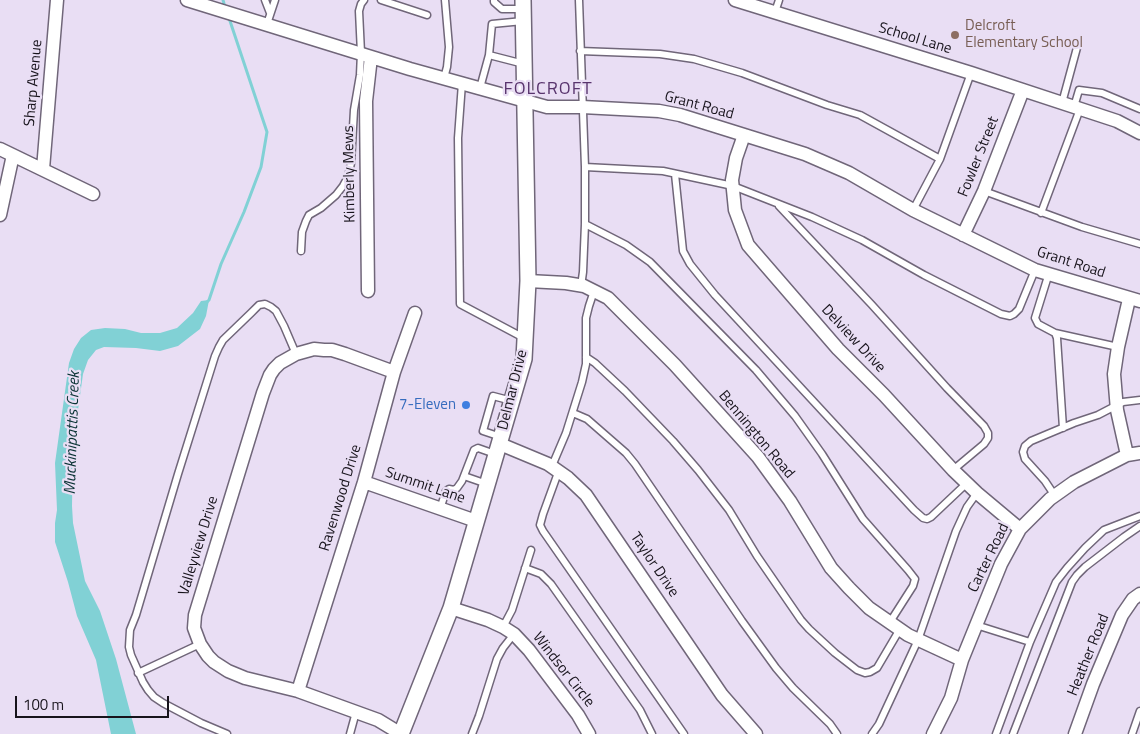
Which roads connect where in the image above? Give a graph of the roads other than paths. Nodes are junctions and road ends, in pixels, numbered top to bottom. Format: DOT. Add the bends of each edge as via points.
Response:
graph roads {
  1 [pos="57,0"];
  2 [pos="186,0"];
  3 [pos="265,0"];
  4 [pos="275,0"];
  5 [pos="381,0"];
  6 [pos="446,0"];
  7 [pos="494,0"];
  8 [pos="579,0"];
  9 [pos="735,0"];
  10 [pos="362,1"];
  11 [pos="777,6"];
  12 [pos="523,10"];
  13 [pos="427,15"];
  14 [pos="268,19"];
  15 [pos="1078,44"];
  16 [pos="580,51"];
  17 [pos="366,55"];
  18 [pos="489,55"];
  19 [pos="524,64"];
  20 [pos="971,73"];
  21 [pos="444,78"];
  22 [pos="462,84"];
  23 [pos="480,88"];
  24 [pos="1023,90"];
  25 [pos="525,101"];
  26 [pos="1062,103"];
  27 [pos="582,107"];
  28 [pos="1077,108"];
  29 [pos="1140,109"];
  30 [pos="1140,133"];
  31 [pos="744,135"];
  32 [pos="0,149"];
  33 [pos="13,155"];
  34 [pos="940,159"];
  35 [pos="585,167"];
  36 [pos="43,169"];
  37 [pos="675,174"];
  38 [pos="733,186"];
  39 [pos="984,191"];
  40 [pos="93,194"];
  41 [pos="777,204"];
  42 [pos="913,210"];
  43 [pos="1041,213"];
  44 [pos="0,214"];
  45 [pos="586,224"];
  46 [pos="963,235"];
  47 [pos="1140,244"];
  48 [pos="301,250"];
  49 [pos="1035,270"];
  50 [pos="1049,274"];
  51 [pos="528,281"];
  52 [pos="581,286"];
  53 [pos="368,291"];
  54 [pos="594,291"];
  55 [pos="1135,300"];
  56 [pos="415,313"];
  57 [pos="1054,333"];
  58 [pos="525,338"];
  59 [pos="1118,347"];
  60 [pos="296,354"];
  61 [pos="586,357"];
  62 [pos="394,372"];
  63 [pos="1140,400"];
  64 [pos="1116,406"];
  65 [pos="573,413"];
  66 [pos="1063,428"];
  67 [pos="499,445"];
  68 [pos="1134,454"];
  69 [pos="555,468"];
  70 [pos="953,470"];
  71 [pos="464,476"];
  72 [pos="364,482"];
  73 [pos="967,483"];
  74 [pos="488,484"];
  75 [pos="977,493"];
  76 [pos="1055,496"];
  77 [pos="440,509"];
  78 [pos="1140,516"];
  79 [pos="476,521"];
  80 [pos="1140,526"];
  81 [pos="1020,529"];
  82 [pos="531,550"];
  83 [pos="525,568"];
  84 [pos="1140,594"];
  85 [pos="452,608"];
  86 [pos="976,625"];
  87 [pos="895,626"];
  88 [pos="509,631"];
  89 [pos="918,640"];
  90 [pos="1030,642"];
  91 [pos="200,644"];
  92 [pos="962,660"];
  93 [pos="138,673"];
  94 [pos="298,691"];
  95 [pos="1140,711"];
  96 [pos="356,712"];
  97 [pos="228,734"];
  98 [pos="350,734"];
  99 [pos="401,734"];
  100 [pos="472,734"];
  101 [pos="589,734"];
  102 [pos="652,734"];
  103 [pos="684,734"];
  104 [pos="756,734"];
  105 [pos="837,734"];
  106 [pos="872,734"];
  107 [pos="933,734"];
  108 [pos="996,734"];
  109 [pos="1012,734"];
  110 [pos="1075,734"];
  111 [pos="1132,734"];
  1 -- 36 [label="street, Sharp Avenue"];
  2 -- 14 [label="street, Grant Road"];
  3 -- 14 [label="lane"];
  4 -- 14 [label="lane"];
  5 -- 13 [label="lane"];
  6 -- 21 [label="lane" via="449,47"];
  7 -- 12 [label="lane" via="502,9"];
  8 -- 16 [label="lane"];
  9 -- 11 [label="street, School Lane"];
  10 -- 17 [label="lane" via="359,11"];
  11 -- 20 [label="street, School Lane"];
  12 -- 18 [label="lane" via="492,24"];
  12 -- 19 [label="street, Delmar Drive"];
  14 -- 17 [label="street, Grant Road"];
  15 -- 26 [label="lane"];
  16 -- 27 [label="lane"];
  16 -- 34 [label="lane" via="660,54 694,59 742,73 860,115"];
  17 -- 21 [label="street, Grant Road"];
  17 -- 48 [label="lane" via="354,110 348,177 336,195 309,215 302,232"];
  17 -- 53 [label="street, Kimberly Mews"];
  18 -- 19 [label="lane"];
  18 -- 23 [label="lane"];
  19 -- 25 [label="street, Delmar Drive"];
  20 -- 24 [label="street, School Lane"];
  20 -- 34 [label="lane"];
  21 -- 22 [label="street, Grant Road"];
  22 -- 23 [label="street, Grant Road"];
  22 -- 58 [label="lane" via="458,138 460,304"];
  23 -- 25 [label="street, Grant Road"];
  24 -- 26 [label="street, School Lane"];
  24 -- 39 [label="street, Fowler Street"];
  25 -- 27 [label="street, Grant Road" via="547,107"];
  25 -- 51 [label="street, Delmar Drive"];
  26 -- 28 [label="street, School Lane"];
  27 -- 31 [label="street, Grant Road" via="659,111"];
  27 -- 35 [label="lane"];
  28 -- 29 [label="lane" via="1079,90 1102,93"];
  28 -- 30 [label="street, School Lane" via="1117,121"];
  28 -- 43 [label="lane"];
  31 -- 38 [label="street, Delview Drive" via="736,158"];
  31 -- 42 [label="street, Grant Road" via="805,154 849,173"];
  32 -- 33 [label="street"];
  33 -- 36 [label="street"];
  33 -- 44 [label="street"];
  34 -- 42 [label="lane"];
  35 -- 37 [label="lane"];
  35 -- 45 [label="lane"];
  36 -- 40 [label="street"];
  37 -- 38 [label="lane"];
  37 -- 73 [label="lane" via="683,251 690,264 914,510 923,518 931,517"];
  38 -- 41 [label="lane"];
  38 -- 70 [label="street, Delview Drive" via="735,210 748,245 838,349"];
  39 -- 43 [label="lane"];
  39 -- 46 [label="street, Fowler Street"];
  41 -- 49 [label="lane" via="862,240 1001,314 1010,316 1019,309"];
  41 -- 70 [label="lane" via="984,426 988,438 984,444"];
  42 -- 46 [label="street, Grant Road"];
  43 -- 47 [label="lane"];
  45 -- 52 [label="lane"];
  45 -- 87 [label="lane" via="650,262 756,370 795,416 863,519 915,579"];
  46 -- 49 [label="street, Grant Road"];
  49 -- 50 [label="street, Grant Road"];
  50 -- 55 [label="street, Grant Road"];
  50 -- 57 [label="lane" via="1035,318 1038,324"];
  51 -- 52 [label="street, Bennington Road"];
  51 -- 58 [label="street, Delmar Drive"];
  52 -- 54 [label="street, Bennington Road"];
  54 -- 61 [label="lane" via="586,318"];
  54 -- 87 [label="street, Bennington Road" via="608,298 643,333 758,457 790,501 831,568 869,608"];
  55 -- 59 [label="street"];
  56 -- 62 [label="street, Ravenwood Drive"];
  57 -- 59 [label="lane"];
  57 -- 66 [label="lane" via="1057,338"];
  58 -- 67 [label="street, Delmar Drive" via="524,359"];
  59 -- 64 [label="street" via="1114,374"];
  60 -- 62 [label="street, Valleyview Drive" via="332,350"];
  60 -- 91 [label="street, Valleyview Drive" via="274,369 263,394 195,616 194,628"];
  60 -- 93 [label="lane" via="276,311 265,304 251,312 219,347 130,630 129,647"];
  61 -- 65 [label="lane"];
  61 -- 87 [label="lane" via="625,391 698,470 801,620 835,653 857,670 870,672 877,668"];
  62 -- 72 [label="street, Ravenwood Drive"];
  63 -- 64 [label="lane"];
  64 -- 66 [label="lane"];
  64 -- 68 [label="street"];
  65 -- 69 [label="lane"];
  65 -- 105 [label="lane" via="587,419 626,453 776,668"];
  66 -- 76 [label="lane" via="1031,441 1023,452"];
  67 -- 69 [label="street, Taylor Drive"];
  67 -- 71 [label="lane" via="474,450"];
  67 -- 74 [label="street, Delmar Drive"];
  68 -- 76 [label="street, Carter Road" via="1074,482"];
  69 -- 103 [label="lane" via="540,525"];
  69 -- 104 [label="street, Taylor Drive" via="586,495 722,695"];
  70 -- 73 [label="street, Delview Drive"];
  71 -- 74 [label="lane"];
  71 -- 77 [label="lane" via="457,488 446,491"];
  72 -- 77 [label="street, Summit Lane"];
  72 -- 94 [label="street, Ravenwood Drive"];
  73 -- 75 [label="street, Delview Drive"];
  74 -- 79 [label="street, Delmar Drive"];
  75 -- 81 [label="street, Delview Drive"];
  75 -- 89 [label="lane" via="956,531"];
  76 -- 81 [label="street, Carter Road"];
  77 -- 79 [label="street, Summit Lane"];
  78 -- 90 [label="lane" via="1104,530 1067,568 1056,582"];
  79 -- 85 [label="street, Delmar Drive"];
  80 -- 109 [label="lane" via="1085,568 1072,582"];
  81 -- 86 [label="street, Carter Road" via="1001,564"];
  82 -- 83 [label="lane"];
  83 -- 88 [label="lane"];
  83 -- 102 [label="lane" via="541,574 551,584 640,710"];
  84 -- 110 [label="street, Heather Road" via="1122,615"];
  85 -- 88 [label="street, Windsor Circle"];
  85 -- 99 [label="street, Delmar Drive"];
  86 -- 90 [label="lane"];
  86 -- 92 [label="street, Carter Road"];
  87 -- 89 [label="street, Bennington Road"];
  88 -- 100 [label="lane"];
  88 -- 101 [label="street, Windsor Circle" via="529,650"];
  89 -- 92 [label="street, Bennington Road"];
  89 -- 106 [label="lane"];
  90 -- 108 [label="lane"];
  91 -- 93 [label="lane"];
  91 -- 94 [label="street, Valleyview Drive" via="214,662 228,671"];
  92 -- 107 [label="street, Carter Road" via="951,698"];
  93 -- 97 [label="lane" via="154,697 200,723"];
  94 -- 96 [label="street, Valleyview Drive"];
  95 -- 111 [label="lane"];
  96 -- 98 [label="lane"];
  96 -- 99 [label="street, Valleyview Drive"];
}
